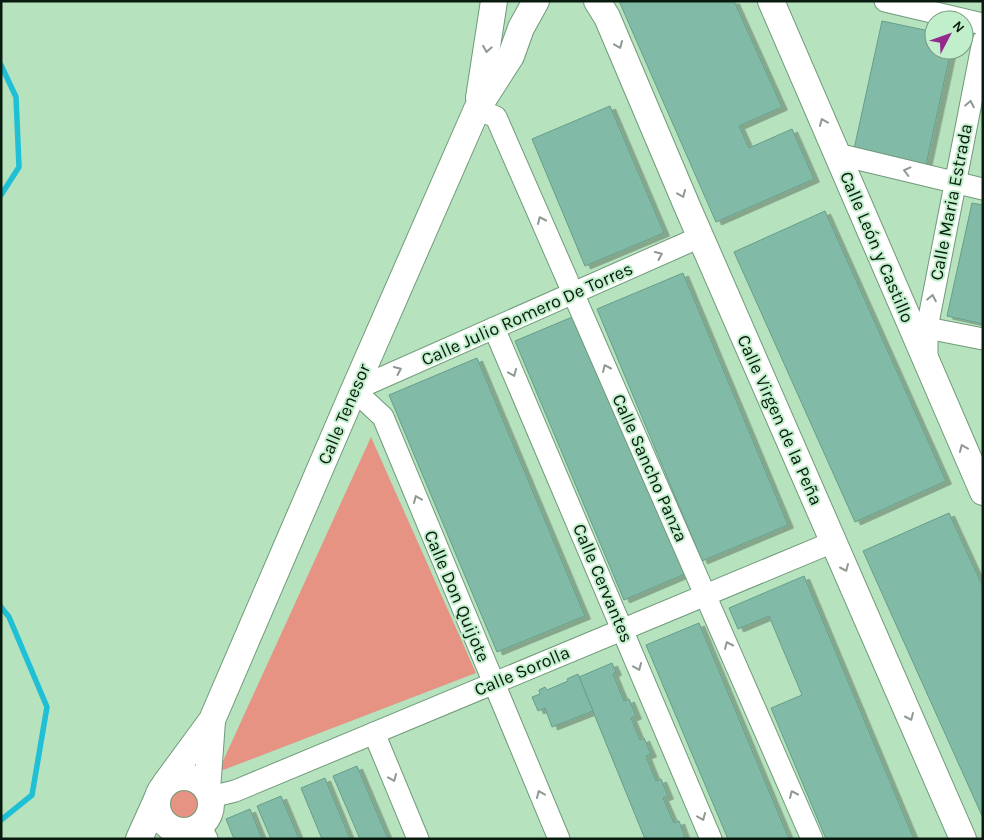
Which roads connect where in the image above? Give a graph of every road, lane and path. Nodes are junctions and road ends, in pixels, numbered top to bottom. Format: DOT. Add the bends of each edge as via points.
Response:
graph roads {
  1 [pos="494,1"];
  2 [pos="536,1"];
  3 [pos="548,1"];
  4 [pos="597,1"];
  5 [pos="771,1"];
  6 [pos="885,1"];
  7 [pos="983,24"];
  8 [pos="983,41"];
  9 [pos="511,56"];
  10 [pos="477,109"];
  11 [pos="837,154"];
  12 [pos="954,183"];
  13 [pos="983,189"];
  14 [pos="700,237"];
  15 [pos="574,293"];
  16 [pos="494,328"];
  17 [pos="927,328"];
  18 [pos="983,339"];
  19 [pos="928,364"];
  20 [pos="354,390"];
  21 [pos="981,486"];
  22 [pos="833,542"];
  23 [pos="706,594"];
  24 [pos="622,629"];
  25 [pos="494,682"];
  26 [pos="212,720"];
  27 [pos="374,733"];
  28 [pos="161,791"];
  29 [pos="209,793"];
  30 [pos="190,833"];
  31 [pos="139,839"];
  32 [pos="418,839"];
  33 [pos="559,839"];
  34 [pos="711,839"];
  35 [pos="812,839"];
  36 [pos="963,839"];
  1 -- 10 [label="street, Calle Tenesor, one-way"];
  2 -- 9 [label="street, Calle Tenesor"];
  3 -- 9 [label="street"];
  4 -- 14 [label="street, Calle Virgen de la Peña, one-way" via="607,17"];
  11 -- 5 [label="street, Calle León y Castillo, one-way"];
  6 -- 7 [label="street"];
  12 -- 8 [label="street, Calle Maria Estrada, one-way"];
  9 -- 10 [label="street, Calle Tenesor"];
  15 -- 10 [label="street, Calle Sancho Panza, one-way" via="496,116"];
  10 -- 20 [label="street, Calle Tenesor"];
  12 -- 11 [label="street, one-way"];
  11 -- 19 [label="street, Calle León y Castillo"];
  12 -- 13 [label="street"];
  17 -- 12 [label="street, Calle Maria Estrada, one-way"];
  15 -- 14 [label="street, Calle Julio Romero De Torres, one-way"];
  14 -- 22 [label="street, Calle Virgen de la Peña"];
  15 -- 16 [label="street, Calle Julio Romero De Torres"];
  23 -- 15 [label="street, Calle Sancho Panza, one-way"];
  20 -- 16 [label="street, Calle Julio Romero De Torres, one-way"];
  16 -- 24 [label="street, Calle Cervantes, one-way"];
  17 -- 18 [label="street"];
  17 -- 19 [label="street, Calle Maria Estrada"];
  21 -- 19 [label="street, Calle León y Castillo, one-way"];
  25 -- 20 [label="street, Calle Don Quijote, one-way" via="383,417"];
  20 -- 26 [label="street, Calle Tenesor"];
  22 -- 23 [label="street, Calle Sorolla"];
  22 -- 36 [label="street, Calle Virgen de la Peña, one-way"];
  23 -- 24 [label="street, Calle Sorolla"];
  35 -- 23 [label="street, Calle Sancho Panza, one-way"];
  24 -- 25 [label="street, Calle Sorolla"];
  24 -- 34 [label="street, Calle Cervantes, one-way"];
  25 -- 27 [label="street, Calle Sorolla"];
  33 -- 25 [label="street, Calle Don Quijote, one-way"];
  26 -- 28 [label="street, Calle Tenesor"];
  26 -- 29 [label="street, Calle Tenesor"];
  27 -- 29 [label="street, Calle Sorolla" via="235,791"];
  27 -- 32 [label="street, one-way"];
  28 -- 29 [label="street" via="172,779 181,776 197,779"];
  28 -- 30 [label="street" via="157,808 160,816 165,823"];
  28 -- 31 [label="street, Calle Tenesor"];
  29 -- 30 [label="street" via="210,813"];
}
